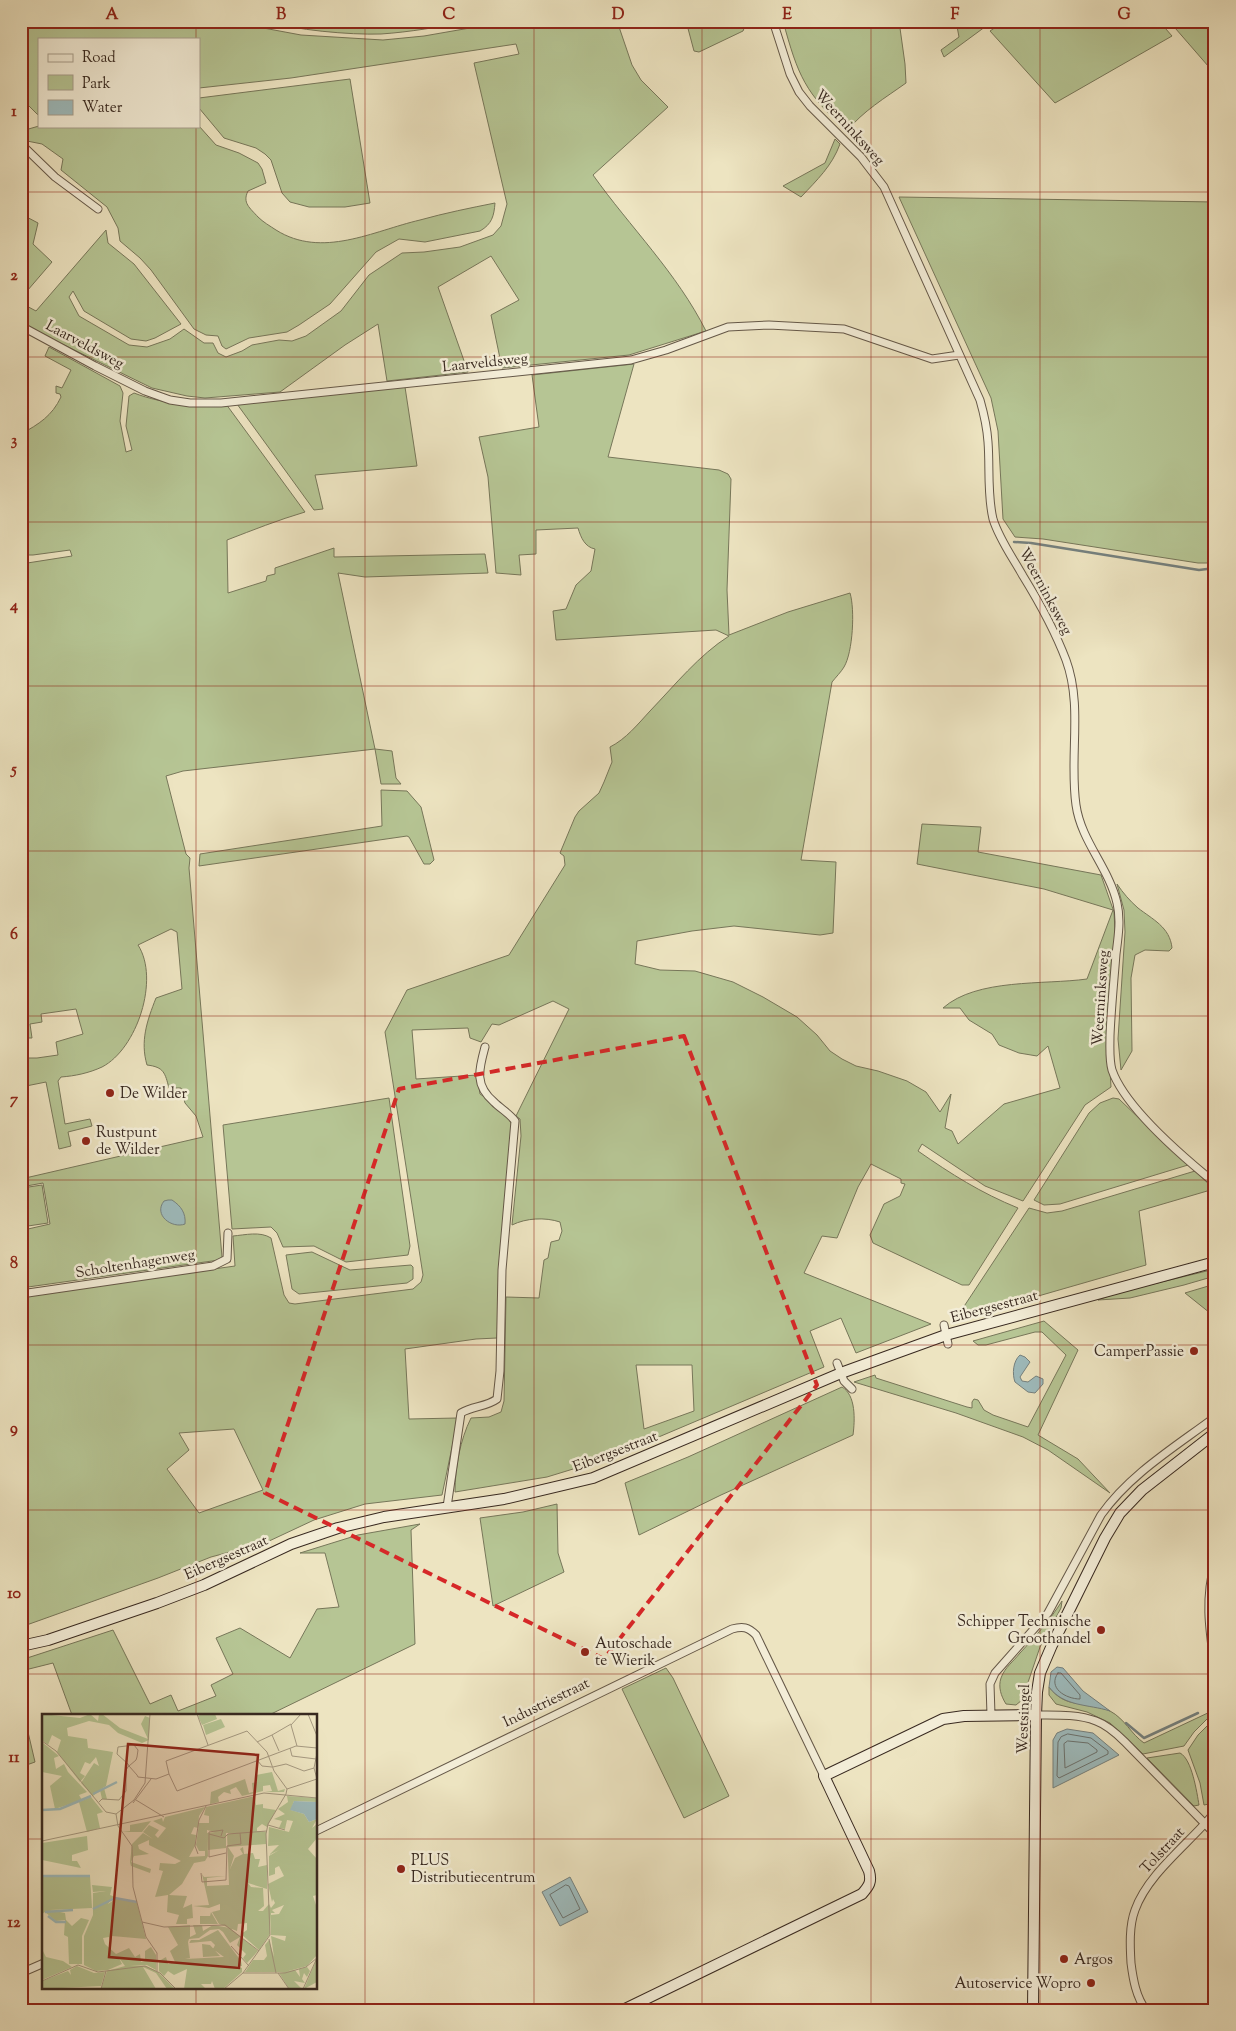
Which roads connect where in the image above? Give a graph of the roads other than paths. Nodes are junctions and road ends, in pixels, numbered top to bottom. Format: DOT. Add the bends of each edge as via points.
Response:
graph roads {
  1 [pos="773,21"];
  2 [pos="21,144"];
  3 [pos="98,209"];
  4 [pos="21,326"];
  5 [pos="959,355"];
  6 [pos="485,1047"];
  7 [pos="1215,1183"];
  8 [pos="228,1233"];
  9 [pos="1215,1262"];
  10 [pos="21,1294"];
  11 [pos="839,1368"];
  12 [pos="852,1389"];
  13 [pos="1215,1416"];
  14 [pos="1215,1433"];
  15 [pos="447,1507"];
  16 [pos="1215,1564"];
  17 [pos="21,1646"];
  18 [pos="1215,1669"];
  19 [pos="991,1715"];
  20 [pos="1036,1715"];
  21 [pos="824,1776"];
  22 [pos="1215,1812"];
  23 [pos="1205,1825"];
  24 [pos="318,1830"];
  25 [pos="1215,1834"];
  26 [pos="42,1963"];
  27 [pos="21,1973"];
  28 [pos="623,2010"];
  29 [pos="1033,2010"];
  30 [pos="1146,2010"];
  1 -- 5 [label="street, Weerninksweg" via="799,92 861,157 884,187"];
  2 -- 3 [label="street" via="55,177"];
  4 -- 5 [label="street, Laarveldsweg" via="145,391 190,403 221,403 631,360 728,327 804,326 844,330 932,359"];
  5 -- 7 [label="street, Weerninksweg" via="980,400 986,422 994,520 1044,613 1072,681 1076,806 1082,832 1114,891 1118,905 1110,1022 1111,1067 1119,1087 1135,1108 1191,1164"];
  6 -- 15 [label="street" via="479,1079 483,1092 515,1121 502,1270 500,1371 497,1399 489,1405 461,1413"];
  8 -- 10 [label="street, Scholtenhagenweg" via="227,1259 213,1266"];
  9 -- 11 [label="main road, Eibergsestraat" via="946,1335"];
  11 -- 12 [label="street" via="844,1381"];
  11 -- 15 [label="main road, Eibergsestraat" via="592,1478 504,1499"];
  13 -- 19 [label="street, Westsingel" via="1128,1482 1110,1501 1048,1613 995,1673 990,1684"];
  14 -- 20 [label="main road, Westsingel" via="1142,1490 1120,1513 1043,1666"];
  15 -- 17 [label="main road, Eibergsestraat" via="338,1528 291,1544 157,1603"];
  16 -- 18 [label="street" via="1208,1592"];
  19 -- 20 [label="main road"];
  19 -- 21 [label="main road" via="943,1719"];
  20 -- 23 [label="street, Tolstraat" via="1072,1716 1097,1721 1110,1728"];
  20 -- 29 [label="main road, Westsingel"];
  21 -- 24 [label="street, Industriestraat" via="756,1635 743,1626 732,1628"];
  21 -- 28 [label="main road, Industriestraat" via="871,1878 869,1886 862,1894"];
  22 -- 23 [label="street, Tolstraat"];
  23 -- 25 [label="street, Tolstraat"];
  23 -- 30 [label="street, Tolstraat" via="1150,1882 1135,1910 1130,1950 1132,1978"];
  26 -- 27 [label="street"];
}
